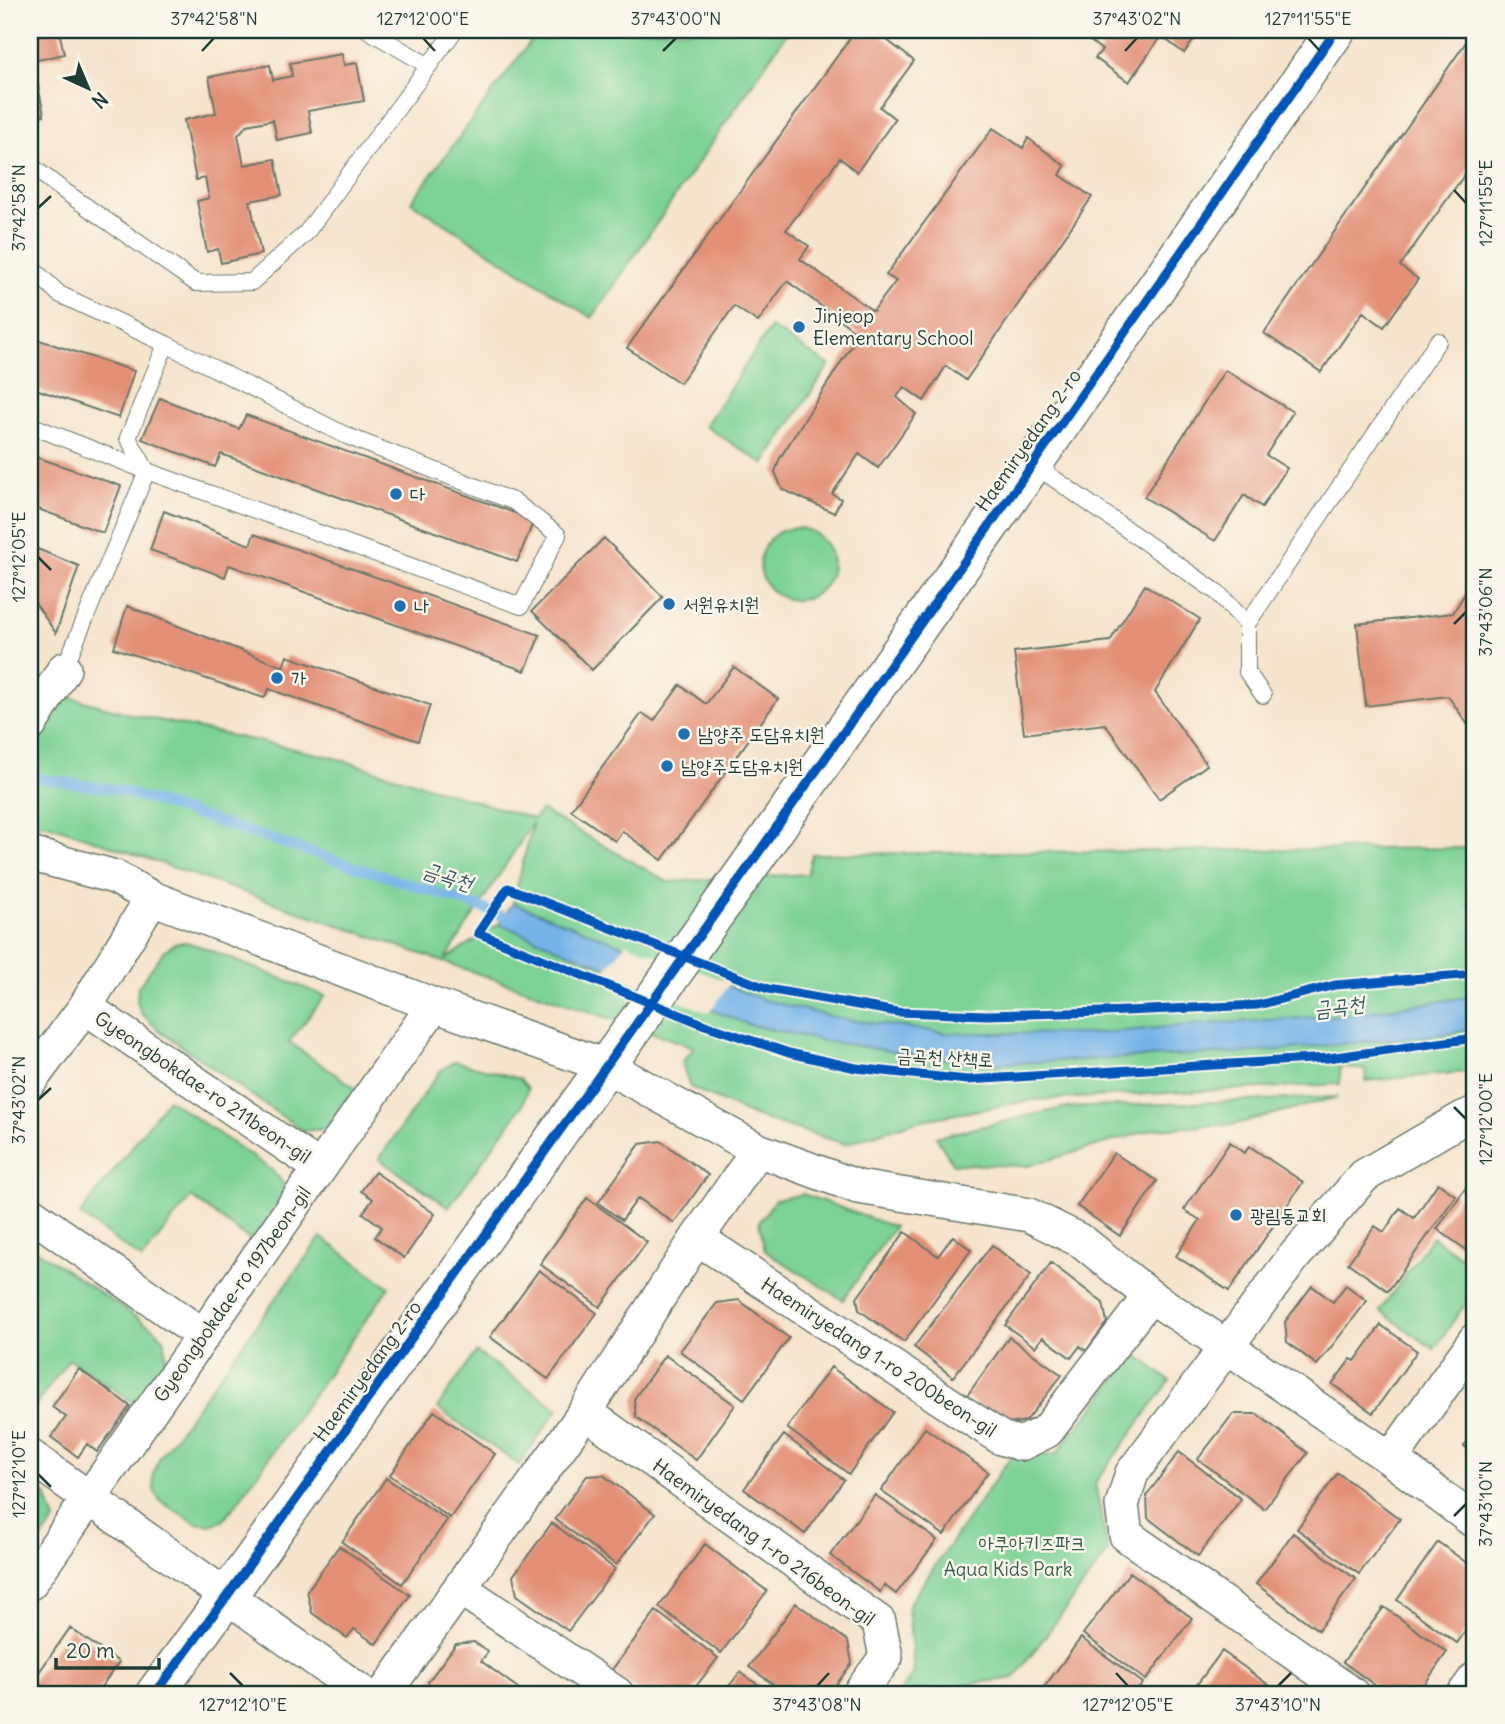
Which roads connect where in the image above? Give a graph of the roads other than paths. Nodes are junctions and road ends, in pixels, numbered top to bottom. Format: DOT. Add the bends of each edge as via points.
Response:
graph roads {
  1 [pos="368,30"];
  2 [pos="455,30"];
  3 [pos="1336,30"];
  4 [pos="429,66"];
  5 [pos="30,165"];
  6 [pos="30,267"];
  7 [pos="1438,341"];
  8 [pos="166,344"];
  9 [pos="30,425"];
  10 [pos="1033,464"];
  11 [pos="147,471"];
  12 [pos="1247,624"];
  13 [pos="64,669"];
  14 [pos="1263,695"];
  15 [pos="30,725"];
  16 [pos="30,854"];
  17 [pos="152,898"];
  18 [pos="434,1005"];
  19 [pos="85,1007"];
  20 [pos="606,1066"];
  21 [pos="30,1081"];
  22 [pos="1475,1113"];
  23 [pos="758,1150"];
  24 [pos="320,1168"];
  25 [pos="30,1213"];
  26 [pos="697,1238"];
  27 [pos="1150,1296"];
  28 [pos="202,1335"];
  29 [pos="1475,1339"];
  30 [pos="1226,1346"];
  31 [pos="585,1412"];
  32 [pos="30,1456"];
  33 [pos="1391,1459"];
  34 [pos="88,1497"];
  35 [pos="1475,1522"];
  36 [pos="30,1583"];
  37 [pos="460,1588"];
  38 [pos="227,1596"];
  39 [pos="1475,1679"];
  40 [pos="155,1694"];
  41 [pos="364,1694"];
  42 [pos="383,1694"];
  43 [pos="617,1694"];
  44 [pos="859,1694"];
  45 [pos="1352,1694"];
  46 [pos="1464,1694"];
  1 -- 4 [label="lane"];
  2 -- 4 [label="lane"];
  3 -- 10 [label="street, Haemiryedang 2-ro"];
  4 -- 5 [label="lane" via="306,233 252,282 196,283"];
  6 -- 8 [label="lane" via="59,294"];
  7 -- 12 [label="lane"];
  8 -- 11 [label="lane" via="128,438"];
  8 -- 11 [label="lane" via="347,436 515,502 558,535 521,606"];
  9 -- 11 [label="lane"];
  10 -- 12 [label="lane" via="1218,593"];
  10 -- 20 [label="street, Haemiryedang 2-ro"];
  11 -- 13 [label="lane"];
  12 -- 14 [label="lane" via="1247,672"];
  13 -- 15 [label="street"];
  16 -- 17 [label="street" via="115,877"];
  17 -- 18 [label="street"];
  17 -- 19 [label="street, Gyeongbokdae-ro 211beon-gil"];
  18 -- 20 [label="street"];
  18 -- 24 [label="street, Gyeongbokdae-ro 197beon-gil"];
  19 -- 21 [label="street, Gyeongbokdae-ro 211beon-gil"];
  19 -- 24 [label="street, Gyeongbokdae-ro 211beon-gil"];
  20 -- 23 [label="street"];
  20 -- 38 [label="street, Haemiryedang 2-ro"];
  22 -- 30 [label="street" via="1364,1176"];
  23 -- 26 [label="street"];
  23 -- 27 [label="street" via="858,1186 1029,1214 1083,1242"];
  24 -- 28 [label="street, Gyeongbokdae-ro 197beon-gil"];
  25 -- 28 [label="street"];
  26 -- 27 [label="street, Haemiryedang 1-ro 200beon-gil" via="1001,1438 1021,1444 1047,1431"];
  26 -- 31 [label="street"];
  27 -- 30 [label="street"];
  28 -- 34 [label="street, Gyeongbokdae-ro 197beon-gil"];
  29 -- 33 [label="street"];
  30 -- 33 [label="street"];
  30 -- 45 [label="street" via="1132,1473 1122,1505 1126,1535"];
  31 -- 37 [label="street"];
  31 -- 44 [label="street, Haemiryedang 1-ro 216beon-gil" via="879,1622 886,1657"];
  32 -- 34 [label="street"];
  33 -- 35 [label="street"];
  34 -- 36 [label="street, Gyeongbokdae-ro 197beon-gil"];
  34 -- 38 [label="street"];
  37 -- 42 [label="street"];
  37 -- 43 [label="street"];
  38 -- 40 [label="street, Haemiryedang 2-ro"];
  38 -- 41 [label="street"];
  39 -- 46 [label="street"];
}
